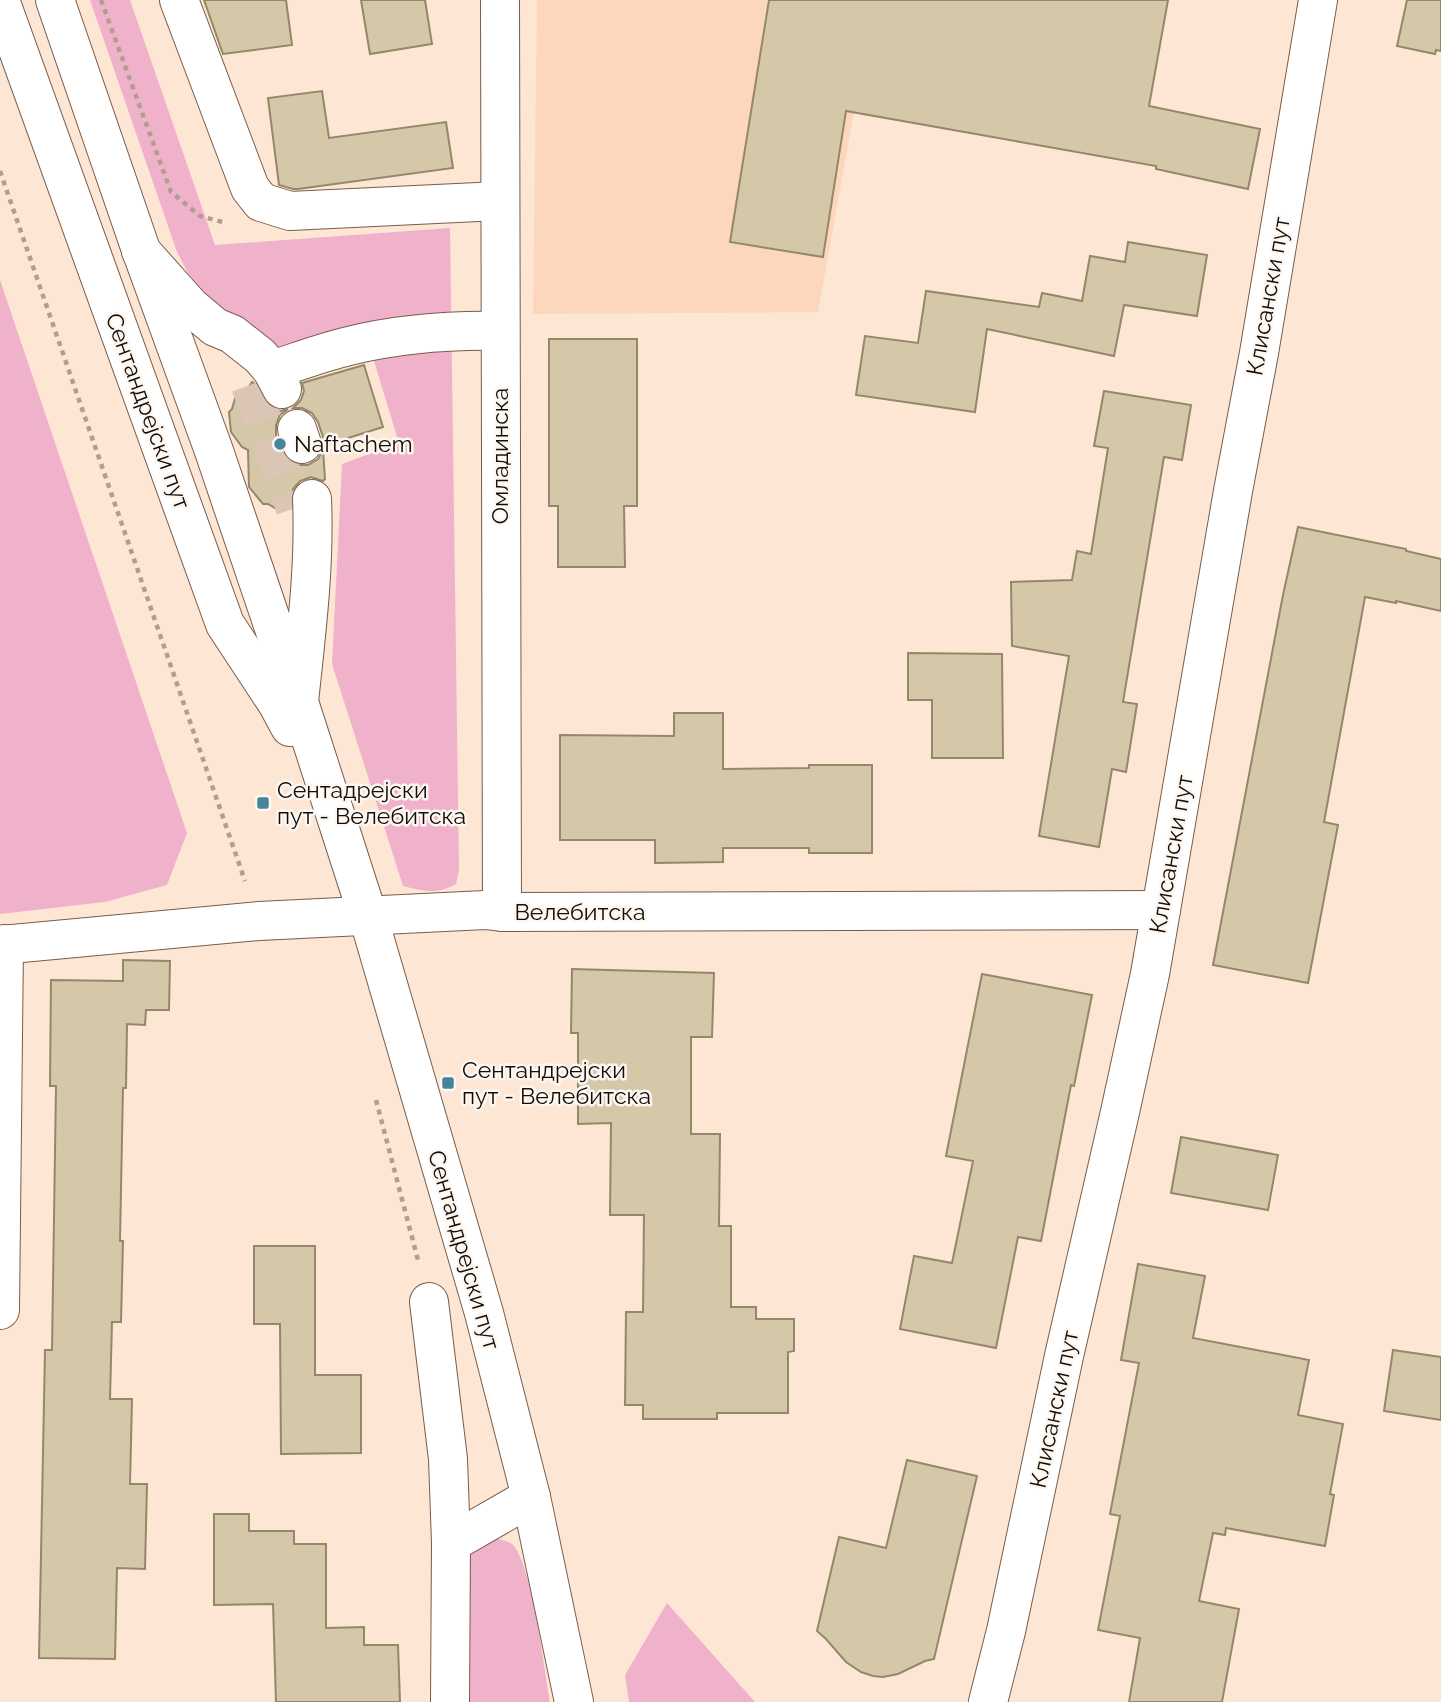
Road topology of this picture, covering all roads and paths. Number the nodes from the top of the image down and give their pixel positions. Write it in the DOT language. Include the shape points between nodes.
graph roads {
  1 [pos="0,0"];
  2 [pos="55,0"];
  3 [pos="102,0"];
  4 [pos="179,0"];
  5 [pos="500,0"];
  6 [pos="1318,0"];
  7 [pos="0,171"];
  8 [pos="499,201"];
  9 [pos="233,225"];
  10 [pos="141,250"];
  11 [pos="500,331"];
  12 [pos="304,504"];
  13 [pos="299,702"];
  14 [pos="332,804"];
  15 [pos="1161,910"];
  16 [pos="502,912"];
  17 [pos="368,916"];
  18 [pos="259,921"];
  19 [pos="2,944"];
  20 [pos="373,1087"];
  21 [pos="429,1302"];
  22 [pos="0,1310"];
  23 [pos="531,1497"];
  24 [pos="451,1543"];
  25 [pos="450,1702"];
  26 [pos="574,1702"];
  27 [pos="988,1702"];
  1 -- 14 [label="street, Сентандрејски пут" via="225,625 277,703"];
  2 -- 10 [label="street, Сентандрејски пут"];
  3 -- 9 [label="path" via="171,192 200,216"];
  4 -- 8 [label="street" via="250,188 261,202 290,211"];
  5 -- 8 [label="street, Омладинска"];
  6 -- 15 [label="street, Клисански пут"];
  7 -- 18 [label="path"];
  8 -- 11 [label="street, Омладинска"];
  10 -- 11 [label="street" via="190,306 260,356 268,382 348,346 403,336"];
  10 -- 13 [label="street, Сентандрејски пут"];
  11 -- 16 [label="street, Омладинска"];
  12 -- 13 [label="street" via="312,554"];
  13 -- 14 [label="street, Сентандрејски пут"];
  14 -- 17 [label="street, Сентандрејски пут"];
  15 -- 16 [label="street, Велебитска"];
  15 -- 27 [label="street, Клисански пут"];
  16 -- 17 [label="street, Велебитска"];
  17 -- 18 [label="street, Велебитска"];
  17 -- 23 [label="street, Сентандрејски пут" via="484,1313"];
  18 -- 19 [label="street, Велебитска"];
  19 -- 22 [label="street"];
  20 -- 21 [label="path"];
  21 -- 24 [label="street" via="448,1459"];
  23 -- 24 [label="street"];
  23 -- 26 [label="street, Сентандрејски пут"];
  24 -- 25 [label="street"];
}
